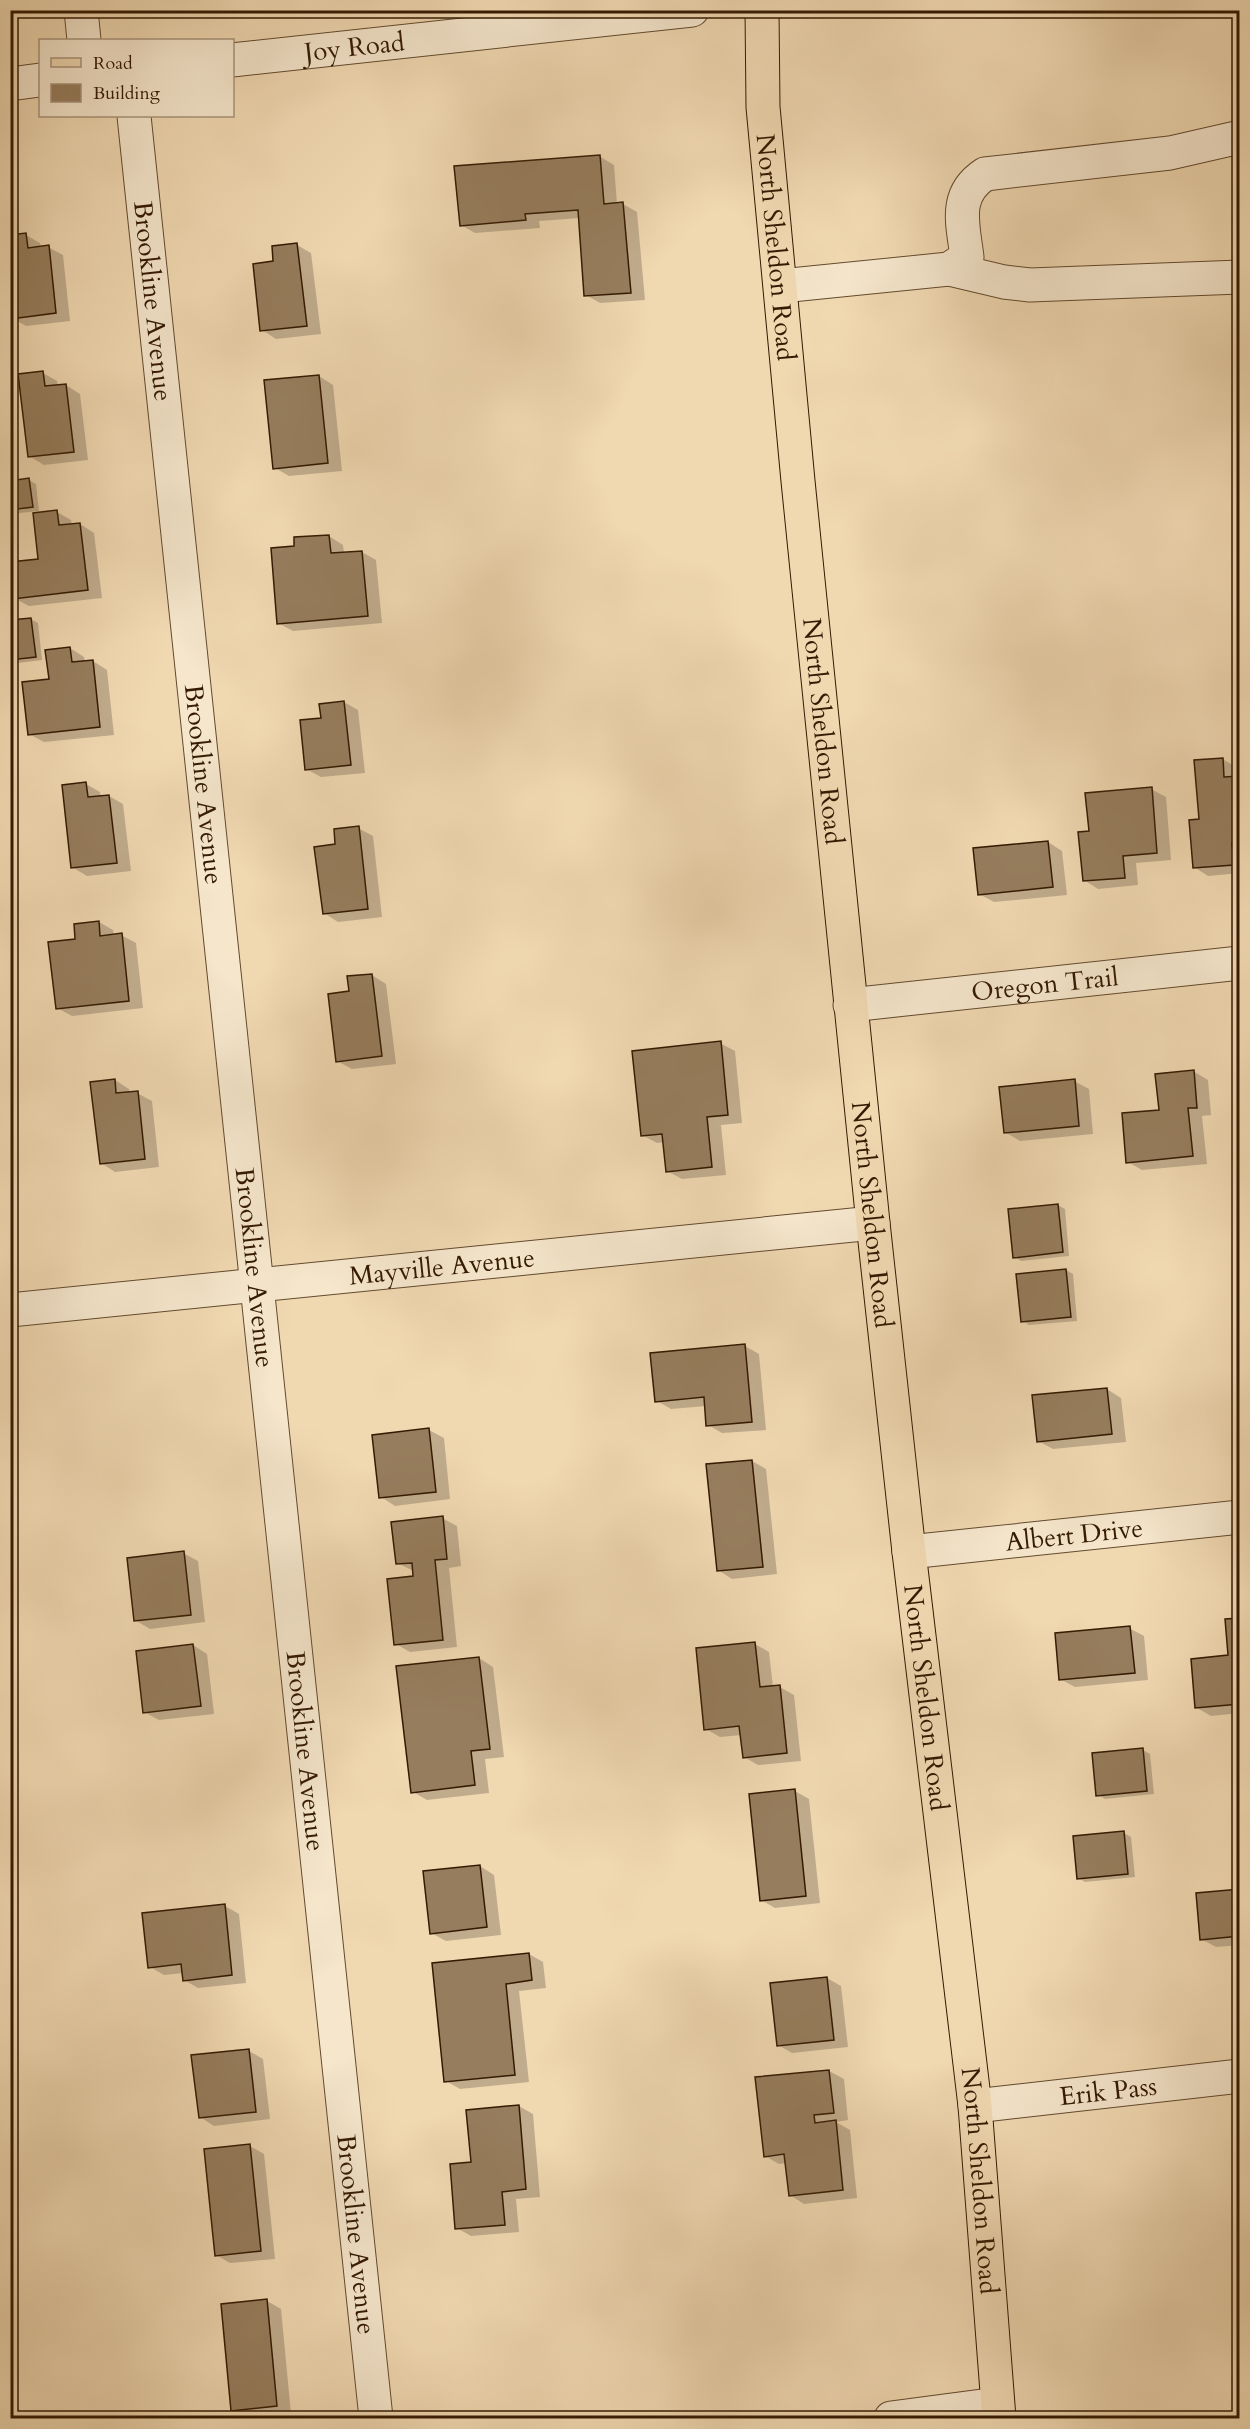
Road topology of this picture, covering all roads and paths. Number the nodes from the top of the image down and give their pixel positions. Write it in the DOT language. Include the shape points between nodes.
graph roads {
  1 [pos="81,10"];
  2 [pos="692,10"];
  3 [pos="762,10"];
  4 [pos="84,39"];
  5 [pos="234,60"];
  6 [pos="39,80"];
  7 [pos="10,84"];
  8 [pos="134,117"];
  9 [pos="1239,136"];
  10 [pos="950,269"];
  11 [pos="1239,277"];
  12 [pos="781,286"];
  13 [pos="1239,963"];
  14 [pos="850,1005"];
  15 [pos="873,1223"];
  16 [pos="257,1287"];
  17 [pos="10,1310"];
  18 [pos="1239,1517"];
  19 [pos="909,1552"];
  20 [pos="1239,2076"];
  21 [pos="975,2106"];
  22 [pos="998,2411"];
  23 [pos="376,2418"];
  24 [pos="891,2418"];
  1 -- 4 [label="street"];
  2 -- 5 [label="street, Joy Road"];
  3 -- 12 [label="main road, North Sheldon Road" via="763,107"];
  6 -- 7 [label="street"];
  8 -- 16 [label="street, Brookline Avenue"];
  9 -- 10 [label="street" via="1170,153 985,174 971,183 962,209 968,257"];
  10 -- 11 [label="street" via="1030,285"];
  10 -- 12 [label="street"];
  12 -- 14 [label="main road, North Sheldon Road"];
  13 -- 14 [label="street, Oregon Trail"];
  14 -- 15 [label="main road, North Sheldon Road"];
  15 -- 16 [label="street, Mayville Avenue"];
  15 -- 19 [label="main road, North Sheldon Road"];
  16 -- 17 [label="street, Mayville Avenue"];
  16 -- 23 [label="street, Brookline Avenue"];
  18 -- 19 [label="street, Albert Drive"];
  19 -- 21 [label="main road, North Sheldon Road"];
  20 -- 21 [label="street, Erik Pass"];
  21 -- 22 [label="main road, North Sheldon Road"];
  22 -- 24 [label="street"];
}
